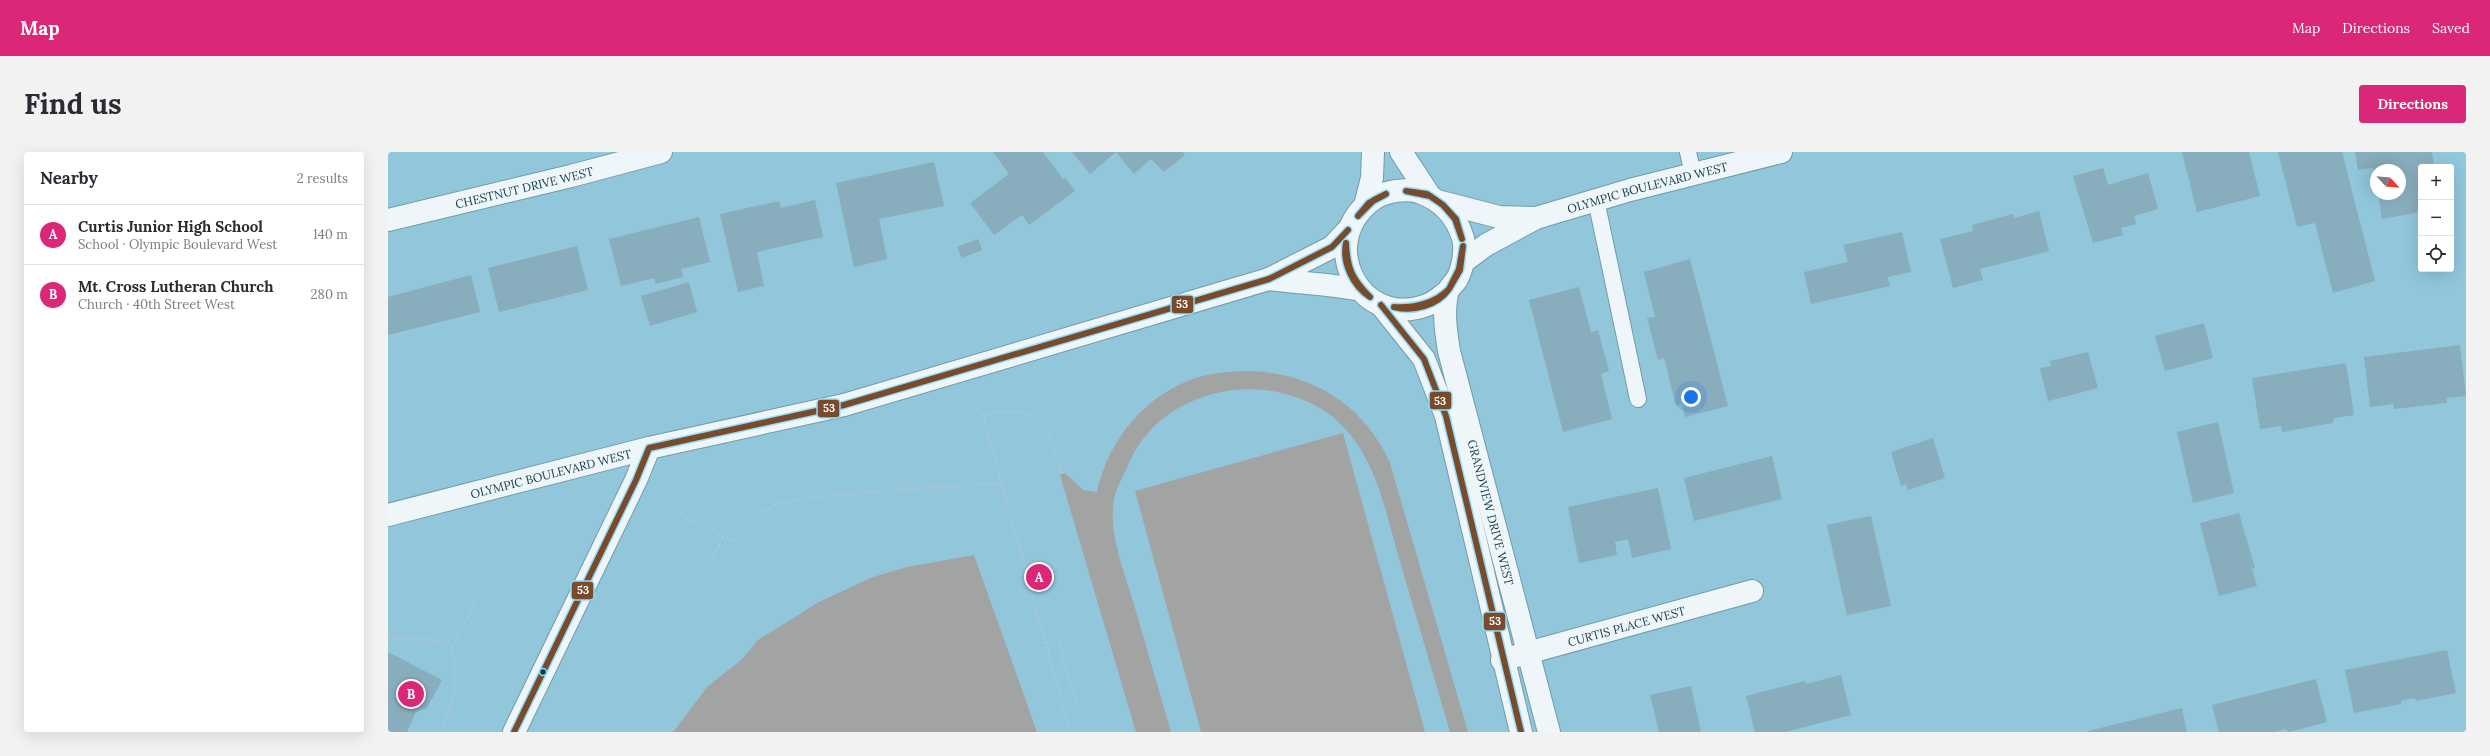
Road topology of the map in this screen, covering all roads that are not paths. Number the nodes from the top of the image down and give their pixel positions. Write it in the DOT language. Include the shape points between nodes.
graph roads {
  1 [pos="661,152"];
  2 [pos="1373,152"];
  3 [pos="1401,152"];
  4 [pos="1688,152"];
  5 [pos="1781,152"];
  6 [pos="1694,174"];
  7 [pos="1436,199"];
  8 [pos="1596,200"];
  9 [pos="1365,206"];
  10 [pos="1536,218"];
  11 [pos="388,220"];
  12 [pos="1348,230"];
  13 [pos="1463,262"];
  14 [pos="1269,279"];
  15 [pos="1361,290"];
  16 [pos="1447,292"];
  17 [pos="1381,305"];
  18 [pos="1638,399"];
  19 [pos="649,448"];
  20 [pos="388,515"];
  21 [pos="1752,591"];
  22 [pos="1529,653"];
  23 [pos="1502,660"];
  24 [pos="514,732"];
  25 [pos="1520,732"];
  26 [pos="1549,732"];
  1 -- 11 [label="street, CHESTNUT DRIVE WEST"];
  2 -- 9 [label="street" via="1372,178"];
  3 -- 7 [label="street"];
  4 -- 6 [label="lane"];
  5 -- 6 [label="street, OLYMPIC BOULEVARD WEST"];
  6 -- 8 [label="street, OLYMPIC BOULEVARD WEST"];
  7 -- 9 [label="street" via="1414,190 1396,191 1379,196"];
  7 -- 10 [label="street, OLYMPIC BOULEVARD WEST" via="1499,217"];
  7 -- 13 [label="street" via="1456,219 1464,240"];
  8 -- 10 [label="street, OLYMPIC BOULEVARD WEST"];
  8 -- 18 [label="lane"];
  9 -- 12 [label="street"];
  10 -- 13 [label="street, OLYMPIC BOULEVARD WEST" via="1486,245"];
  12 -- 14 [label="street, OLYMPIC BOULEVARD WEST" via="1332,247"];
  12 -- 15 [label="street" via="1345,251 1349,272"];
  13 -- 16 [label="street" via="1458,278"];
  14 -- 15 [label="street, OLYMPIC BOULEVARD WEST" via="1325,283"];
  14 -- 19 [label="street, OLYMPIC BOULEVARD WEST" via="844,405"];
  15 -- 17 [label="street"];
  16 -- 17 [label="street" via="1428,305 1405,310"];
  16 -- 22 [label="street, GRANDVIEW DRIVE WEST" via="1444,319 1449,351"];
  17 -- 23 [label="street, GRANDVIEW DRIVE WEST" via="1424,358 1446,416"];
  19 -- 20 [label="street, OLYMPIC BOULEVARD WEST"];
  19 -- 24 [label="street"];
  21 -- 22 [label="street, CURTIS PLACE WEST"];
  22 -- 23 [label="street, CURTIS PLACE WEST"];
  22 -- 26 [label="street, GRANDVIEW DRIVE WEST"];
  23 -- 25 [label="street, GRANDVIEW DRIVE WEST"];
}
